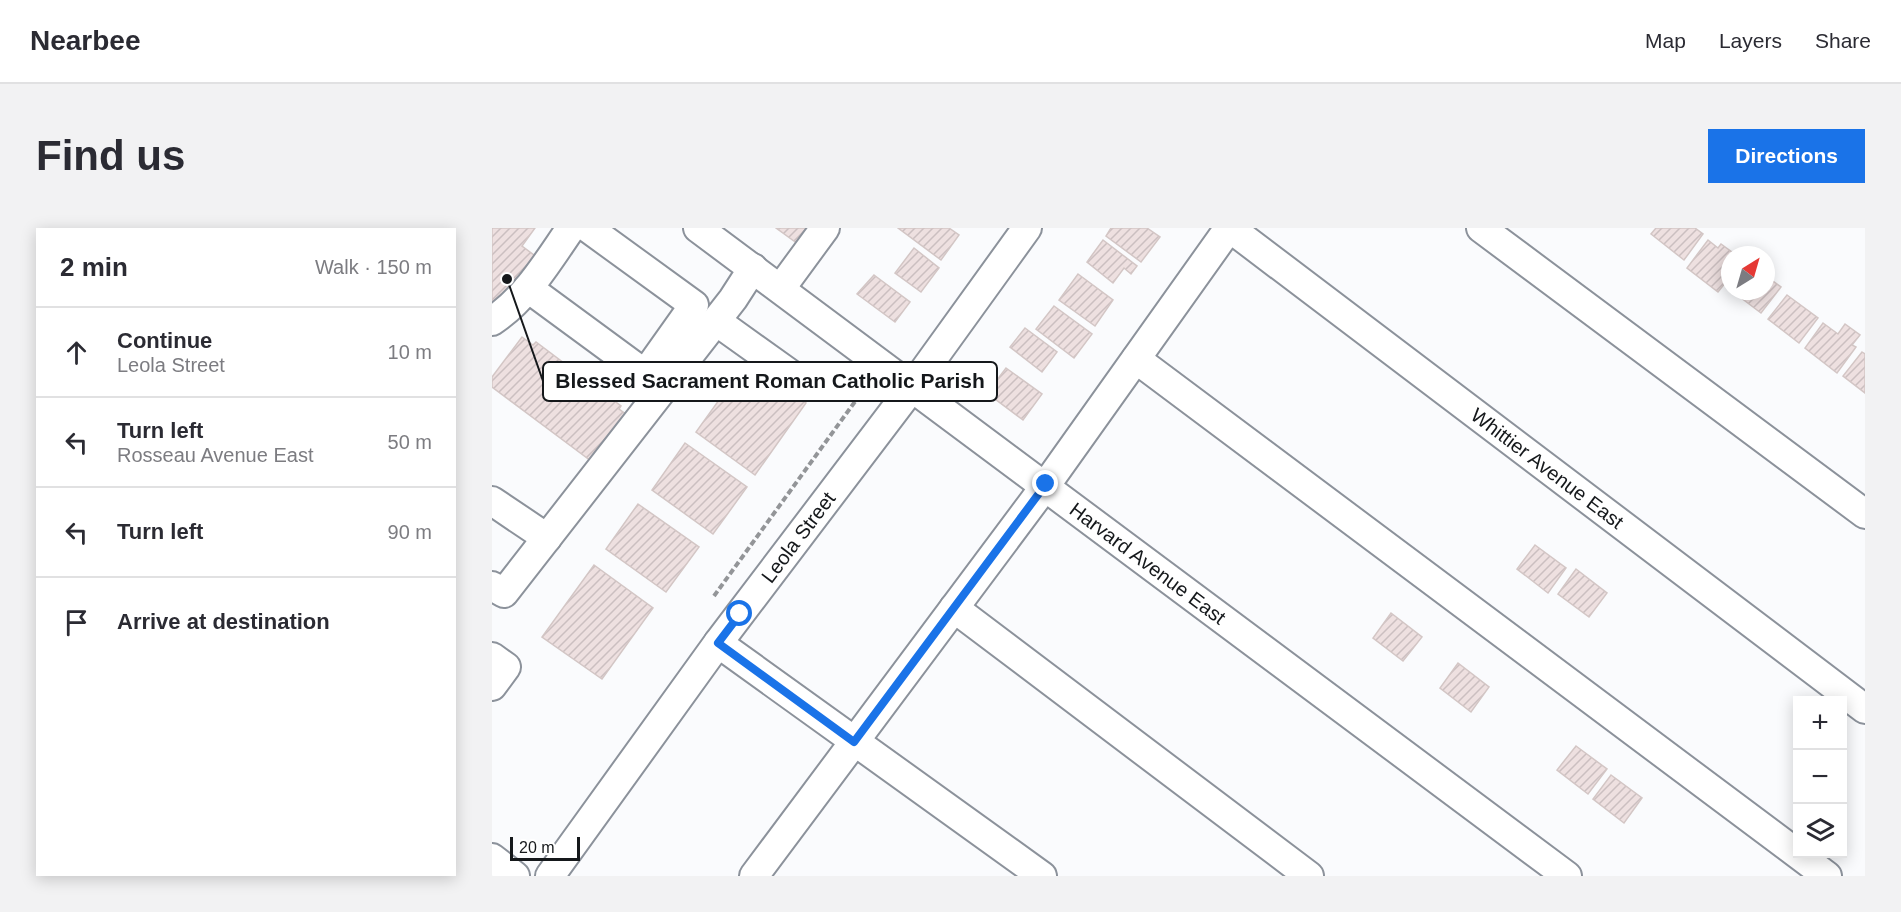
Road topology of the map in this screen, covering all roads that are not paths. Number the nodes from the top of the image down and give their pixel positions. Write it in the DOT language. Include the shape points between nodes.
graph roads {
  1 [pos="571,228"];
  2 [pos="588,228"];
  3 [pos="698,228"];
  4 [pos="825,228"];
  5 [pos="1027,228"];
  6 [pos="1230,228"];
  7 [pos="1481,228"];
  8 [pos="753,268"];
  9 [pos="528,288"];
  10 [pos="782,288"];
  11 [pos="492,321"];
  12 [pos="716,321"];
  13 [pos="1136,359"];
  14 [pos="790,374"];
  15 [pos="913,386"];
  16 [pos="1046,484"];
  17 [pos="492,501"];
  18 [pos="1865,514"];
  19 [pos="547,538"];
  20 [pos="492,586"];
  21 [pos="954,608"];
  22 [pos="718,643"];
  23 [pos="492,657"];
  24 [pos="492,686"];
  25 [pos="1865,709"];
  26 [pos="854,742"];
  27 [pos="492,858"];
  28 [pos="768,871"];
  29 [pos="515,876"];
  30 [pos="550,876"];
  31 [pos="1042,876"];
  32 [pos="1309,876"];
  33 [pos="1568,876"];
  34 [pos="1827,876"];
  1 -- 9 [label="street"];
  2 -- 9 [label="street" via="694,306 645,374"];
  3 -- 8 [label="street, Harvard Avenue East"];
  4 -- 10 [label="street"];
  5 -- 15 [label="street, Leola Street"];
  6 -- 13 [label="street"];
  6 -- 25 [label="street, Whittier Avenue East"];
  7 -- 18 [label="street"];
  8 -- 10 [label="street, Harvard Avenue East"];
  8 -- 12 [label="street"];
  9 -- 11 [label="street"];
  10 -- 15 [label="street, Harvard Avenue East"];
  12 -- 14 [label="street"];
  12 -- 19 [label="street"];
  13 -- 16 [label="street"];
  13 -- 34 [label="street"];
  15 -- 16 [label="street, Harvard Avenue East"];
  15 -- 22 [label="street, Leola Street"];
  16 -- 21 [label="street"];
  16 -- 33 [label="street, Harvard Avenue East"];
  17 -- 19 [label="street"];
  19 -- 20 [label="street" via="504,593"];
  21 -- 26 [label="street"];
  21 -- 32 [label="street"];
  22 -- 26 [label="street"];
  22 -- 30 [label="street, Leola Street"];
  23 -- 24 [label="street" via="506,667"];
  26 -- 28 [label="street"];
  26 -- 31 [label="street"];
  27 -- 29 [label="street"];
}
